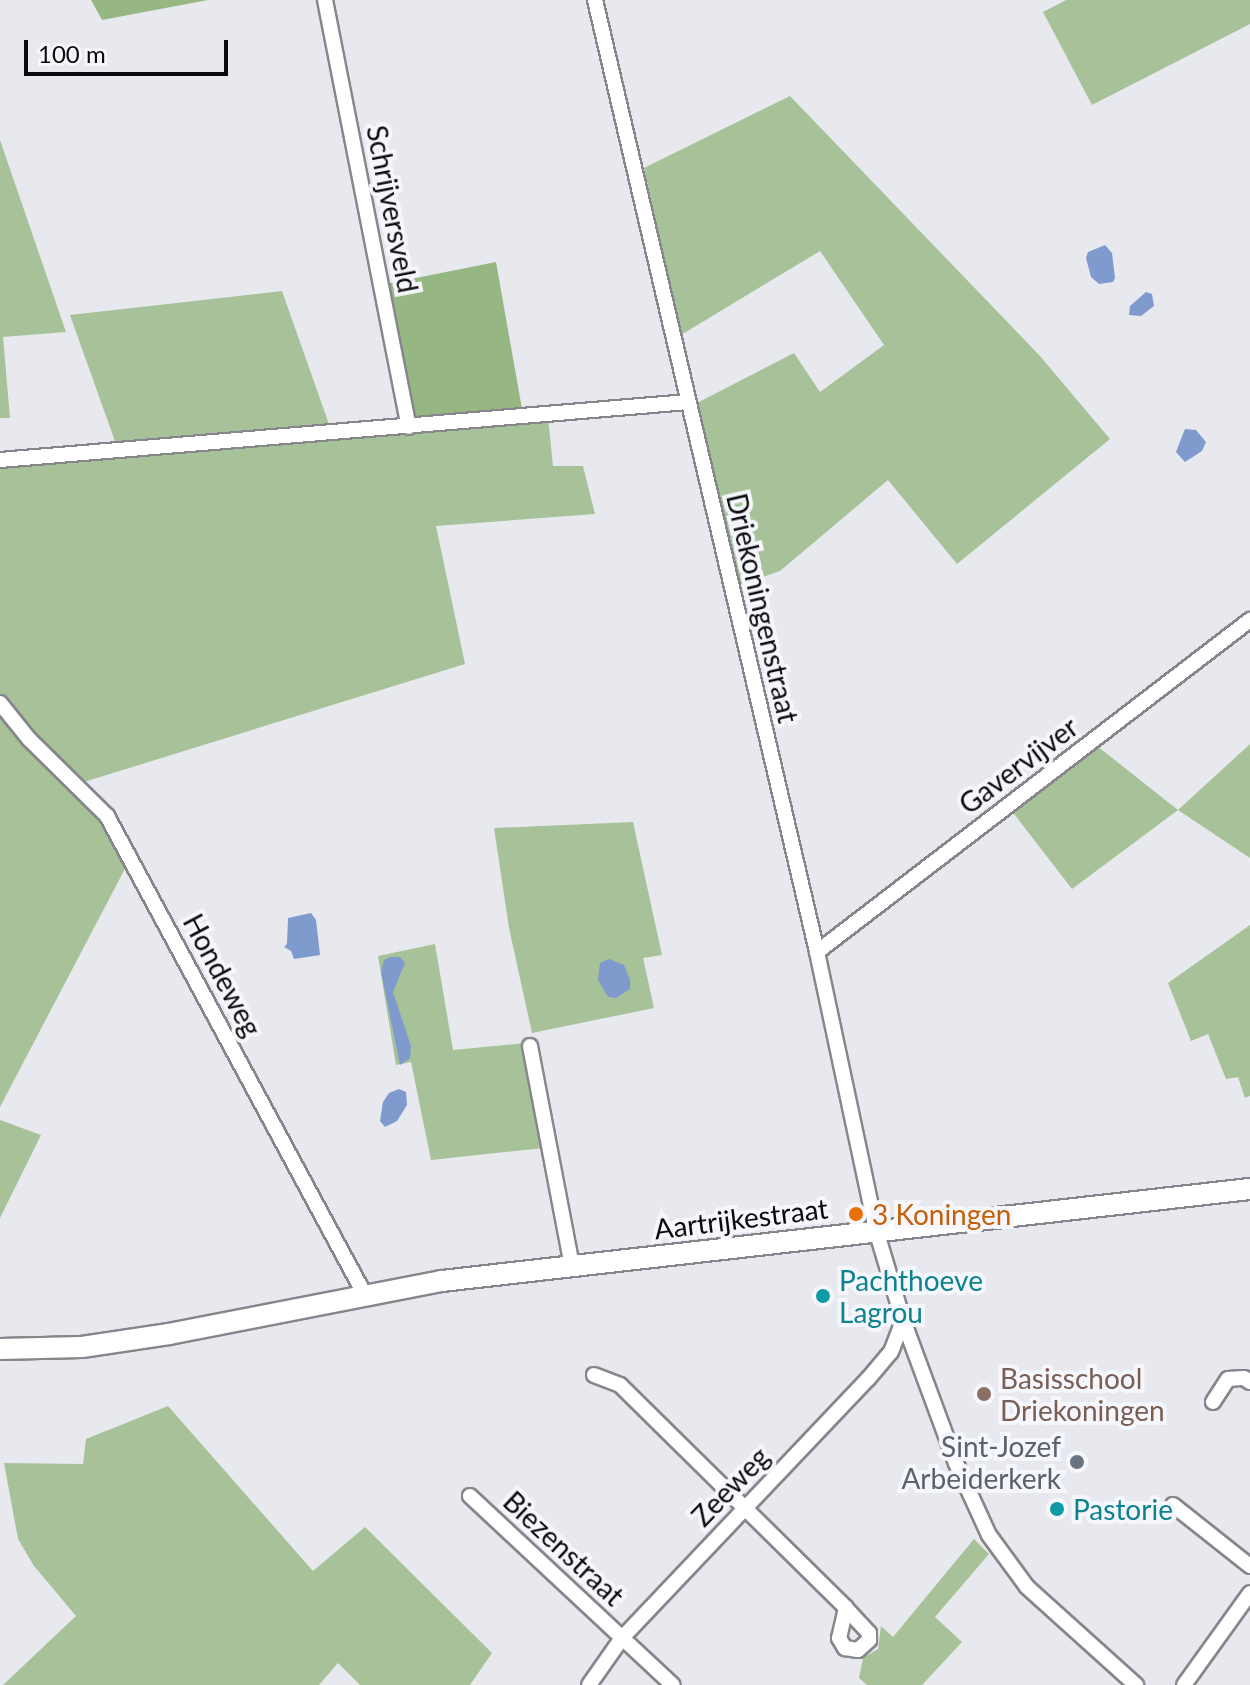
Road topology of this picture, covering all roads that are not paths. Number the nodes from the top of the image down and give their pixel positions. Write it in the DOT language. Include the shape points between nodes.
graph roads {
  1 [pos="325,0"];
  2 [pos="595,0"];
  3 [pos="688,402"];
  4 [pos="409,427"];
  5 [pos="0,460"];
  6 [pos="1250,620"];
  7 [pos="0,703"];
  8 [pos="817,952"];
  9 [pos="530,1046"];
  10 [pos="1250,1189"];
  11 [pos="876,1230"];
  12 [pos="572,1266"];
  13 [pos="366,1297"];
  14 [pos="903,1320"];
  15 [pos="0,1349"];
  16 [pos="594,1375"];
  17 [pos="1250,1382"];
  18 [pos="1213,1402"];
  19 [pos="470,1496"];
  20 [pos="1173,1505"];
  21 [pos="744,1508"];
  22 [pos="1250,1566"];
  23 [pos="1250,1593"];
  24 [pos="846,1608"];
  25 [pos="622,1638"];
  26 [pos="589,1685"];
  27 [pos="673,1685"];
  28 [pos="1136,1685"];
  29 [pos="1184,1685"];
  1 -- 4 [label="street, Schrijversveld"];
  2 -- 3 [label="street, Driekoningenstraat"];
  3 -- 4 [label="street"];
  3 -- 8 [label="street, Driekoningenstraat"];
  4 -- 5 [label="street"];
  6 -- 8 [label="street, Gavervijver"];
  7 -- 13 [label="street, Hondeweg" via="107,816"];
  8 -- 11 [label="street, Driekoningenstraat"];
  9 -- 12 [label="street"];
  10 -- 11 [label="street, Aartrijkestraat"];
  11 -- 12 [label="street, Aartrijkestraat"];
  11 -- 14 [label="street, Driekoningenstraat"];
  12 -- 13 [label="street, Aartrijkestraat" via="442,1281"];
  13 -- 15 [label="street, Aartrijkestraat" via="96,1345"];
  14 -- 21 [label="street, Zeeweg" via="891,1352"];
  14 -- 28 [label="street, Driekoningenstraat" via="989,1535 1027,1587"];
  16 -- 21 [label="street" via="620,1385"];
  17 -- 18 [label="street" via="1228,1379"];
  19 -- 25 [label="street, Biezenstraat"];
  20 -- 22 [label="street"];
  21 -- 24 [label="street"];
  21 -- 25 [label="street, Zeeweg"];
  23 -- 29 [label="street"];
  25 -- 26 [label="street, Zeeweg"];
  25 -- 27 [label="street, Biezenstraat"];
}
